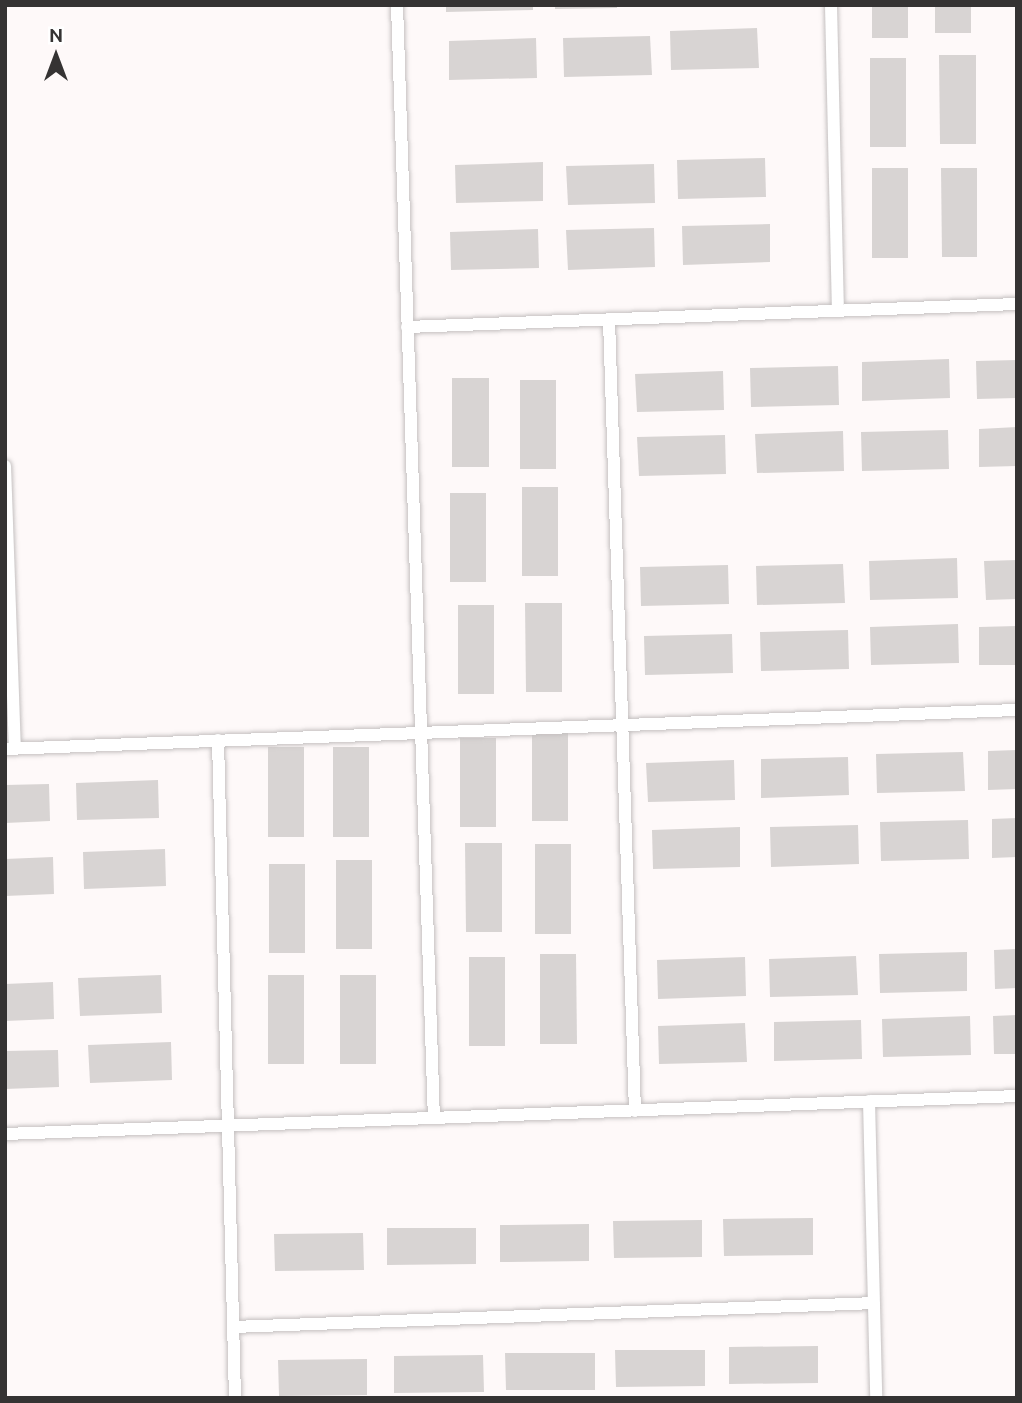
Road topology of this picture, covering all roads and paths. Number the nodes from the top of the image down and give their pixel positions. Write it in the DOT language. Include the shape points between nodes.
graph roads {
  1 [pos="397,5"];
  2 [pos="831,5"];
  3 [pos="1017,304"];
  4 [pos="838,311"];
  5 [pos="609,320"];
  6 [pos="407,327"];
  7 [pos="5,466"];
  8 [pos="1017,710"];
  9 [pos="622,725"];
  10 [pos="421,733"];
  11 [pos="218,740"];
  12 [pos="10,748"];
  13 [pos="1017,1096"];
  14 [pos="869,1101"];
  15 [pos="635,1111"];
  16 [pos="434,1118"];
  17 [pos="228,1126"];
  18 [pos="5,1134"];
  19 [pos="874,1303"];
  20 [pos="233,1328"];
  21 [pos="235,1398"];
  22 [pos="876,1398"];
  1 -- 6 [label="lane"];
  2 -- 4 [label="lane"];
  3 -- 4 [label="lane"];
  4 -- 5 [label="lane"];
  5 -- 6 [label="lane"];
  5 -- 9 [label="lane"];
  6 -- 10 [label="lane"];
  7 -- 12 [label="lane"];
  8 -- 9 [label="lane"];
  9 -- 10 [label="lane"];
  9 -- 15 [label="lane"];
  10 -- 11 [label="lane"];
  10 -- 16 [label="lane"];
  11 -- 12 [label="lane"];
  11 -- 17 [label="lane"];
  13 -- 14 [label="lane"];
  14 -- 15 [label="lane"];
  14 -- 19 [label="lane"];
  15 -- 16 [label="lane"];
  16 -- 17 [label="lane"];
  17 -- 18 [label="lane"];
  17 -- 20 [label="lane"];
  19 -- 20 [label="lane"];
  19 -- 22 [label="lane"];
  20 -- 21 [label="lane"];
}
